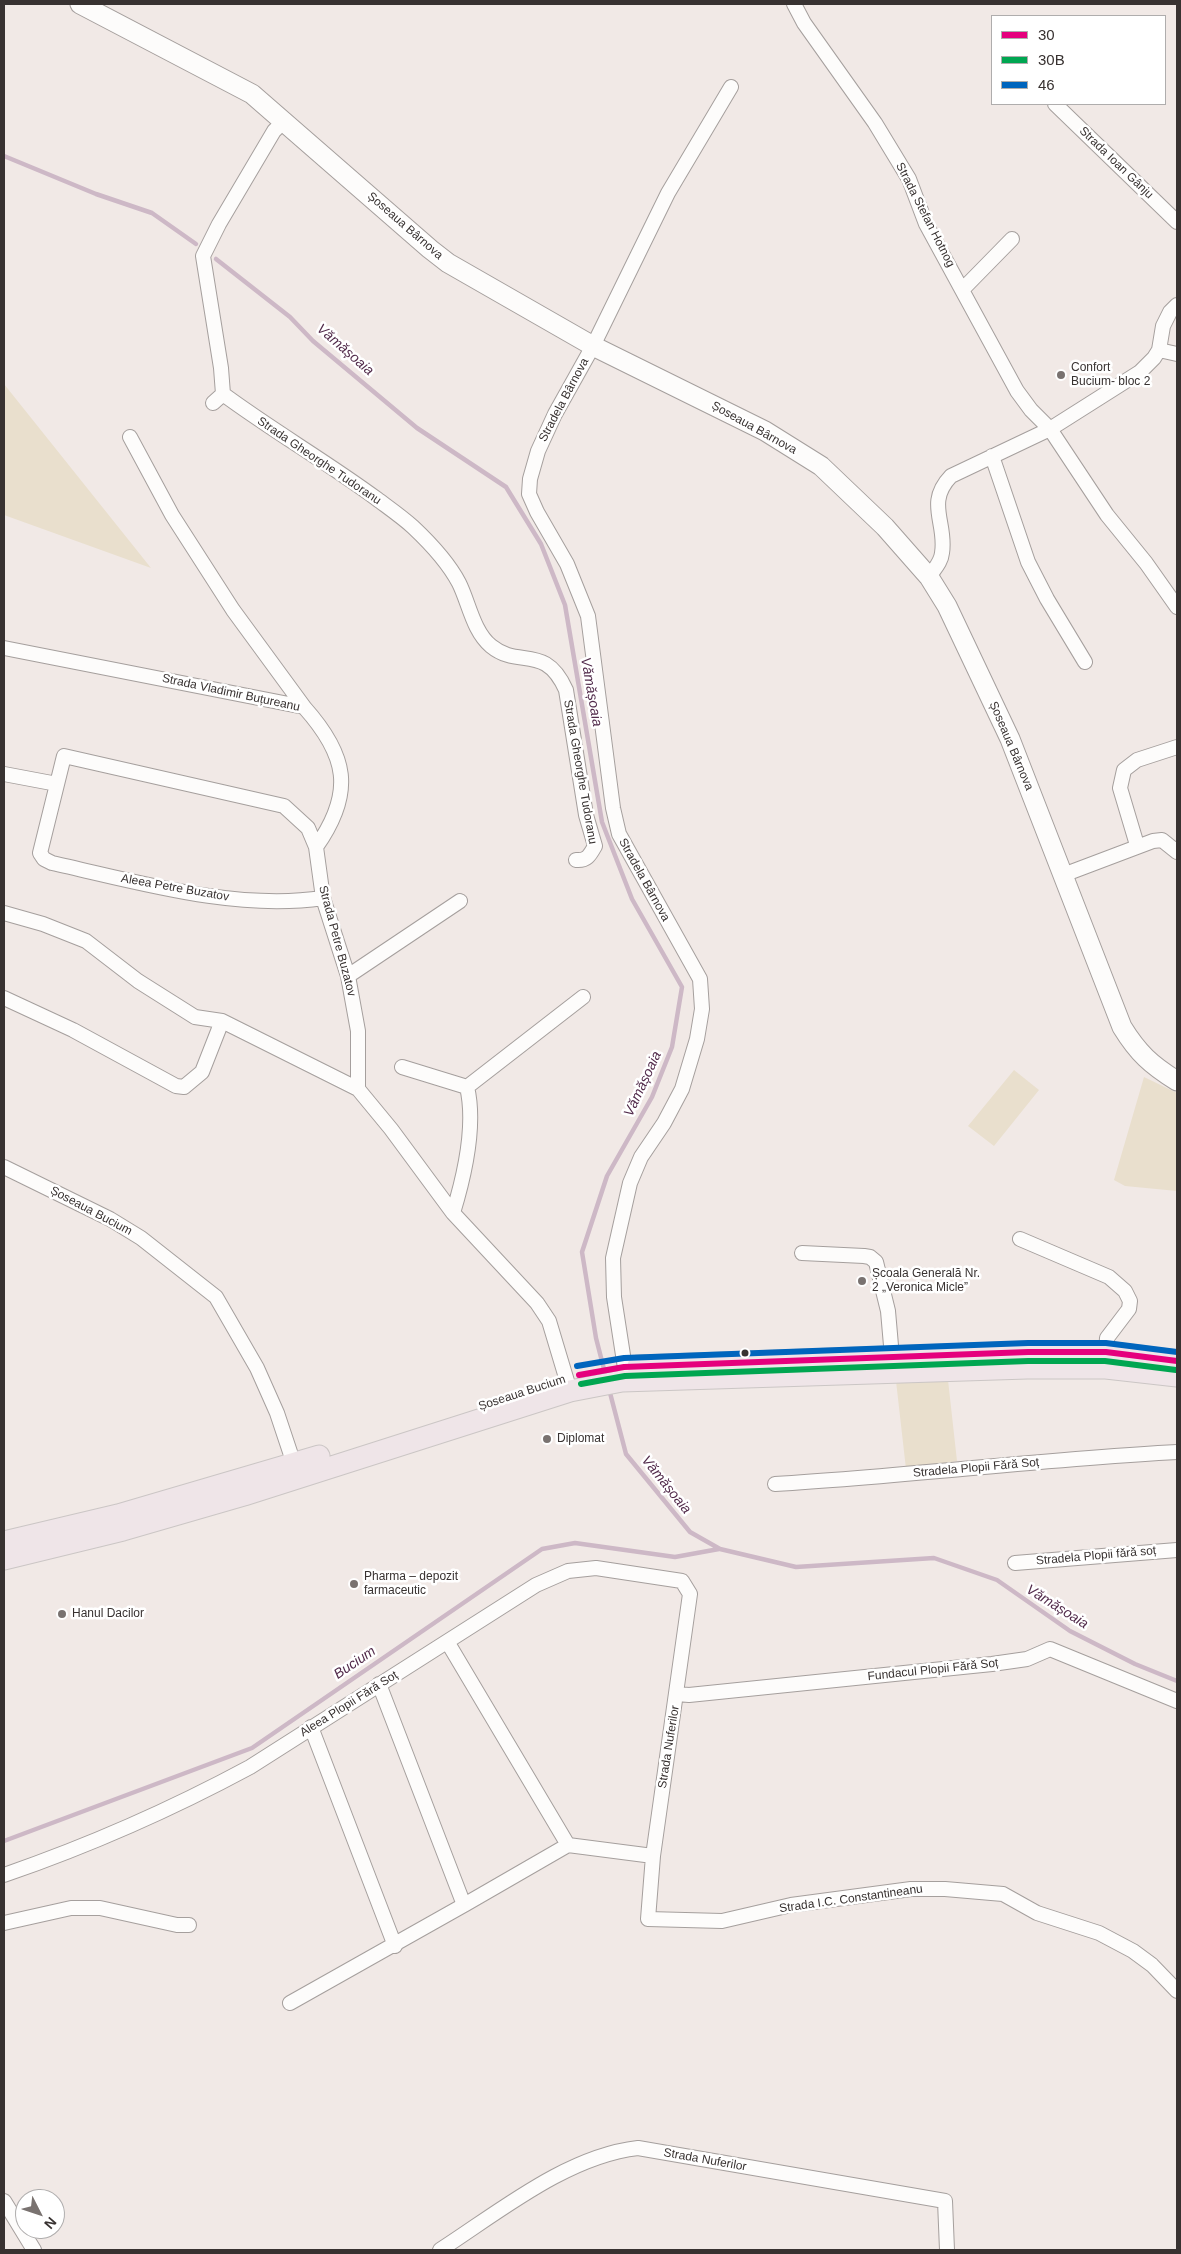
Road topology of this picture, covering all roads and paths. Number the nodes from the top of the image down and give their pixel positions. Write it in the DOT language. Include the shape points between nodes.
graph roads {
  1 [pos="80,4"];
  2 [pos="794,4"];
  3 [pos="731,87"];
  4 [pos="1056,105"];
  5 [pos="285,120"];
  6 [pos="1177,222"];
  7 [pos="1012,239"];
  8 [pos="963,289"];
  9 [pos="1177,305"];
  10 [pos="593,346"];
  11 [pos="1159,350"];
  12 [pos="1177,354"];
  13 [pos="1050,429"];
  14 [pos="130,437"];
  15 [pos="992,456"];
  16 [pos="929,576"];
  17 [pos="1177,608"];
  18 [pos="4,648"];
  19 [pos="1084,662"];
  20 [pos="304,707"];
  21 [pos="1177,747"];
  22 [pos="4,774"];
  23 [pos="57,784"];
  24 [pos="1137,846"];
  25 [pos="316,847"];
  26 [pos="1177,852"];
  27 [pos="576,860"];
  28 [pos="1063,875"];
  29 [pos="324,898"];
  30 [pos="460,901"];
  31 [pos="4,913"];
  32 [pos="348,976"];
  33 [pos="583,997"];
  34 [pos="4,998"];
  35 [pos="222,1022"];
  36 [pos="402,1067"];
  37 [pos="1177,1081"];
  38 [pos="467,1087"];
  39 [pos="358,1089"];
  40 [pos="4,1167"];
  41 [pos="453,1214"];
  42 [pos="1020,1239"];
  43 [pos="802,1253"];
  44 [pos="1106,1352"];
  45 [pos="892,1357"];
  46 [pos="1177,1361"];
  47 [pos="623,1374"];
  48 [pos="1177,1376"];
  49 [pos="574,1383"];
  50 [pos="1177,1452"];
  51 [pos="296,1471"];
  52 [pos="775,1484"];
  53 [pos="4,1542"];
  54 [pos="1177,1550"];
  55 [pos="4,1559"];
  56 [pos="1015,1563"];
  57 [pos="690,1594"];
  58 [pos="448,1643"];
  59 [pos="379,1684"];
  60 [pos="677,1694"];
  61 [pos="1177,1701"];
  62 [pos="311,1728"];
  63 [pos="568,1846"];
  64 [pos="653,1856"];
  65 [pos="4,1875"];
  66 [pos="464,1905"];
  67 [pos="648,1919"];
  68 [pos="4,1923"];
  69 [pos="189,1925"];
  70 [pos="395,1946"];
  71 [pos="1177,1991"];
  72 [pos="290,2003"];
  73 [pos="4,2201"];
  74 [pos="34,2250"];
  75 [pos="440,2250"];
  76 [pos="947,2250"];
  1 -- 5 [label="main road, Șoseaua Bârnova" via="252,94"];
  2 -- 8 [label="street, Strada Stefan Hotnog" via="909,179 926,224"];
  3 -- 10 [label="street, Stradela Bârnova" via="668,193"];
  4 -- 6 [label="street, Strada Ioan Gânju"];
  5 -- 10 [label="main road, Șoseaua Bârnova" via="430,250"];
  5 -- 27 [label="street, Strada Gheorghe Tudoranu" via="269,140 203,256 221,368 218,399 252,416 340,472 412,526 446,562 459,583 478,629 491,646 546,663 560,677 566,690 586,815 595,846 590,855"];
  7 -- 8 [label="street"];
  8 -- 13 [label="street, Strada Stefan Hotnog" via="1017,391"];
  9 -- 11 [label="street" via="1162,326"];
  10 -- 16 [label="main road, Șoseaua Bârnova" via="765,431 821,466 885,527"];
  10 -- 47 [label="street, Stradela Bârnova" via="538,451 530,479 530,494 568,564 588,616 619,834 700,979 702,1009 682,1089 641,1157 630,1183 620,1224 613,1258"];
  11 -- 12 [label="street"];
  11 -- 13 [label="street" via="1140,372"];
  13 -- 15 [label="street"];
  13 -- 17 [label="street, Strada Stefan Hotnog" via="1112,522"];
  14 -- 20 [label="street" via="172,515 223,594"];
  15 -- 16 [label="street" via="951,476 942,485 937,497 943,552 940,563"];
  15 -- 19 [label="street" via="1028,562"];
  16 -- 28 [label="main road, Șoseaua Bârnova" via="947,606 1010,739"];
  18 -- 20 [label="street, Strada Vladimir Buțureanu"];
  20 -- 25 [label="street, Strada Vladimir Buțureanu" via="321,726 341,766 338,806 330,828"];
  21 -- 24 [label="street" via="1137,760 1124,770 1120,788"];
  22 -- 23 [label="street"];
  23 -- 25 [label="street, Strada Petre Buzatov" via="64,756 284,806 308,828"];
  23 -- 29 [label="street, Aleea Petre Buzatov" via="40,853 52,863 170,889 258,902"];
  24 -- 26 [label="street" via="1162,840"];
  24 -- 28 [label="street"];
  25 -- 29 [label="street, Strada Petre Buzatov"];
  28 -- 37 [label="main road, Șoseaua Bârnova" via="1122,1027 1147,1061"];
  29 -- 32 [label="street, Strada Petre Buzatov"];
  30 -- 32 [label="street"];
  31 -- 35 [label="street" via="86,941 167,1001 196,1017"];
  32 -- 39 [label="street, Strada Petre Buzatov" via="358,1031"];
  33 -- 38 [label="street"];
  34 -- 35 [label="street" via="73,1030 176,1086 184,1087 202,1072"];
  35 -- 39 [label="street"];
  36 -- 38 [label="street"];
  38 -- 41 [label="street" via="471,1118"];
  39 -- 41 [label="street" via="391,1128"];
  40 -- 51 [label="street, Șoseaua Bucium" via="110,1219 141,1238 216,1297 257,1368 277,1413"];
  41 -- 49 [label="street" via="549,1321"];
  42 -- 44 [label="street" via="1109,1277 1126,1291 1129,1309 1108,1338"];
  43 -- 45 [label="street" via="864,1256 876,1262 888,1311"];
  44 -- 45 [label="main road, Șoseaua Bucium"];
  44 -- 46 [label="main road, Șoseaua Bucium"];
  45 -- 47 [label="main road, Șoseaua Bucium"];
  47 -- 48 [label="main road, Șoseaua Bucium" via="1106,1368"];
  47 -- 49 [label="main road, Șoseaua Bucium"];
  49 -- 51 [label="main road, Șoseaua Bucium"];
  50 -- 52 [label="street, Stradela Plopii Fără Soț"];
  51 -- 53 [label="main road, Șoseaua Bucium"];
  51 -- 55 [label="main road, Șoseaua Bucium" via="123,1530"];
  54 -- 56 [label="street, Stradela Plopii fără soț"];
  57 -- 58 [label="street, Aleea Plopii Fără Soț" via="682,1581 651,1575 596,1568 568,1571 536,1585"];
  57 -- 60 [label="street, Strada Nuferilor"];
  58 -- 59 [label="street, Aleea Plopii Fără Soț"];
  58 -- 63 [label="street"];
  59 -- 62 [label="street, Aleea Plopii Fără Soț"];
  59 -- 66 [label="street"];
  60 -- 61 [label="street, Fundacul Plopii Fără Soț" via="1028,1660 1050,1649"];
  60 -- 64 [label="street, Strada Nuferilor"];
  62 -- 65 [label="street, Aleea Plopii Fără Soț" via="210,1788 46,1861"];
  62 -- 70 [label="street"];
  63 -- 64 [label="street"];
  63 -- 66 [label="street"];
  64 -- 67 [label="street, Strada Nuferilor"];
  66 -- 70 [label="street"];
  67 -- 71 [label="street, Strada I.C. Constantineanu" via="722,1922 791,1906 911,1889 1002,1894 1037,1913 1098,1933 1133,1951"];
  68 -- 69 [label="street" via="71,1908 100,1908"];
  70 -- 72 [label="street"];
  73 -- 74 [label="street"];
  75 -- 76 [label="street, Strada Nuferilor" via="561,2173 602,2156 638,2148 944,2201"];
}
